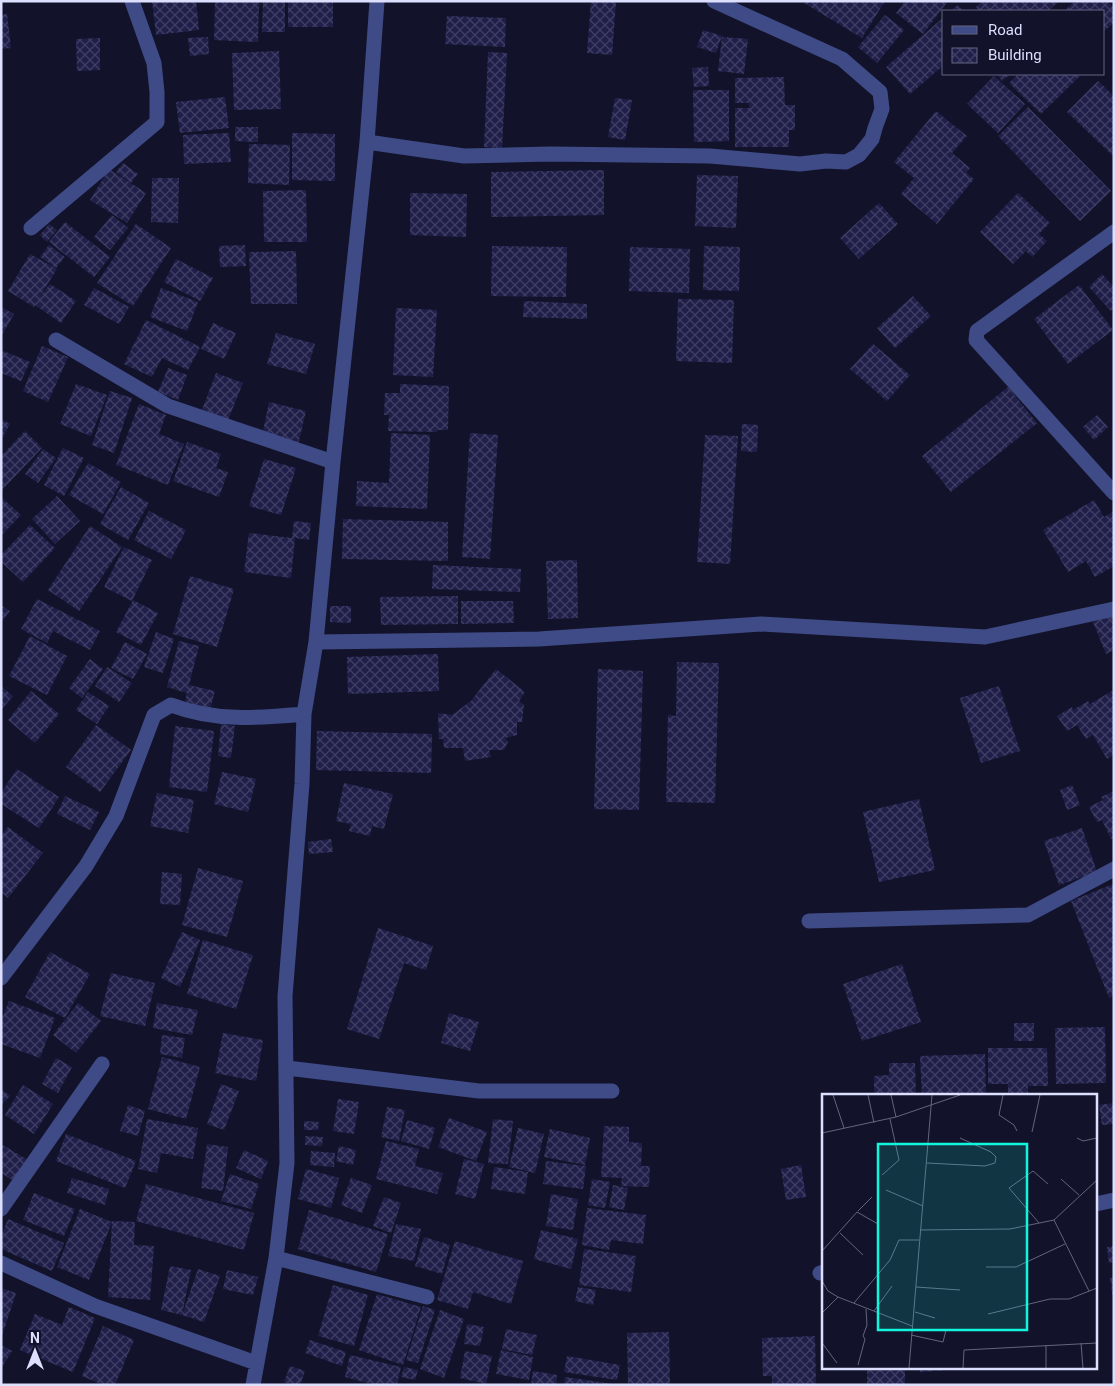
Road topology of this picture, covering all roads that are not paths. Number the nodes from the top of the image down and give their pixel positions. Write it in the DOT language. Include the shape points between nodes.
graph roads {
  1 [pos="132,1"];
  2 [pos="377,1"];
  3 [pos="714,1"];
  4 [pos="367,142"];
  5 [pos="31,228"];
  6 [pos="1114,232"];
  7 [pos="56,340"];
  8 [pos="333,462"];
  9 [pos="1114,493"];
  10 [pos="1114,609"];
  11 [pos="316,642"];
  12 [pos="304,714"];
  13 [pos="1114,869"];
  14 [pos="809,921"];
  15 [pos="1,978"];
  16 [pos="102,1064"];
  17 [pos="287,1068"];
  18 [pos="612,1091"];
  19 [pos="1114,1200"];
  20 [pos="1098,1204"];
  21 [pos="1,1209"];
  22 [pos="276,1258"];
  23 [pos="1,1263"];
  24 [pos="427,1297"];
  25 [pos="256,1363"];
  26 [pos="253,1385"];
  1 -- 5 [label="street" via="154,63 157,122"];
  2 -- 4 [label="street"];
  3 -- 4 [label="street" via="842,59 880,92 882,109 872,139 859,155 846,162 800,164 710,156 464,156"];
  4 -- 8 [label="street"];
  6 -- 9 [label="street" via="977,331 976,340"];
  7 -- 8 [label="street" via="168,406"];
  8 -- 11 [label="street"];
  10 -- 11 [label="street" via="985,637 761,624 539,639"];
  11 -- 12 [label="street"];
  12 -- 15 [label="street" via="244,719 191,713 171,705 154,715 116,816 86,866"];
  12 -- 17 [label="street" via="302,784 285,996"];
  13 -- 14 [label="street" via="1028,915"];
  16 -- 21 [label="street"];
  17 -- 18 [label="street" via="479,1091"];
  17 -- 22 [label="street" via="287,1163"];
  19 -- 20 [label="street"];
  22 -- 24 [label="street"];
  22 -- 25 [label="street"];
  23 -- 25 [label="street" via="94,1306"];
  25 -- 26 [label="street"];
}
